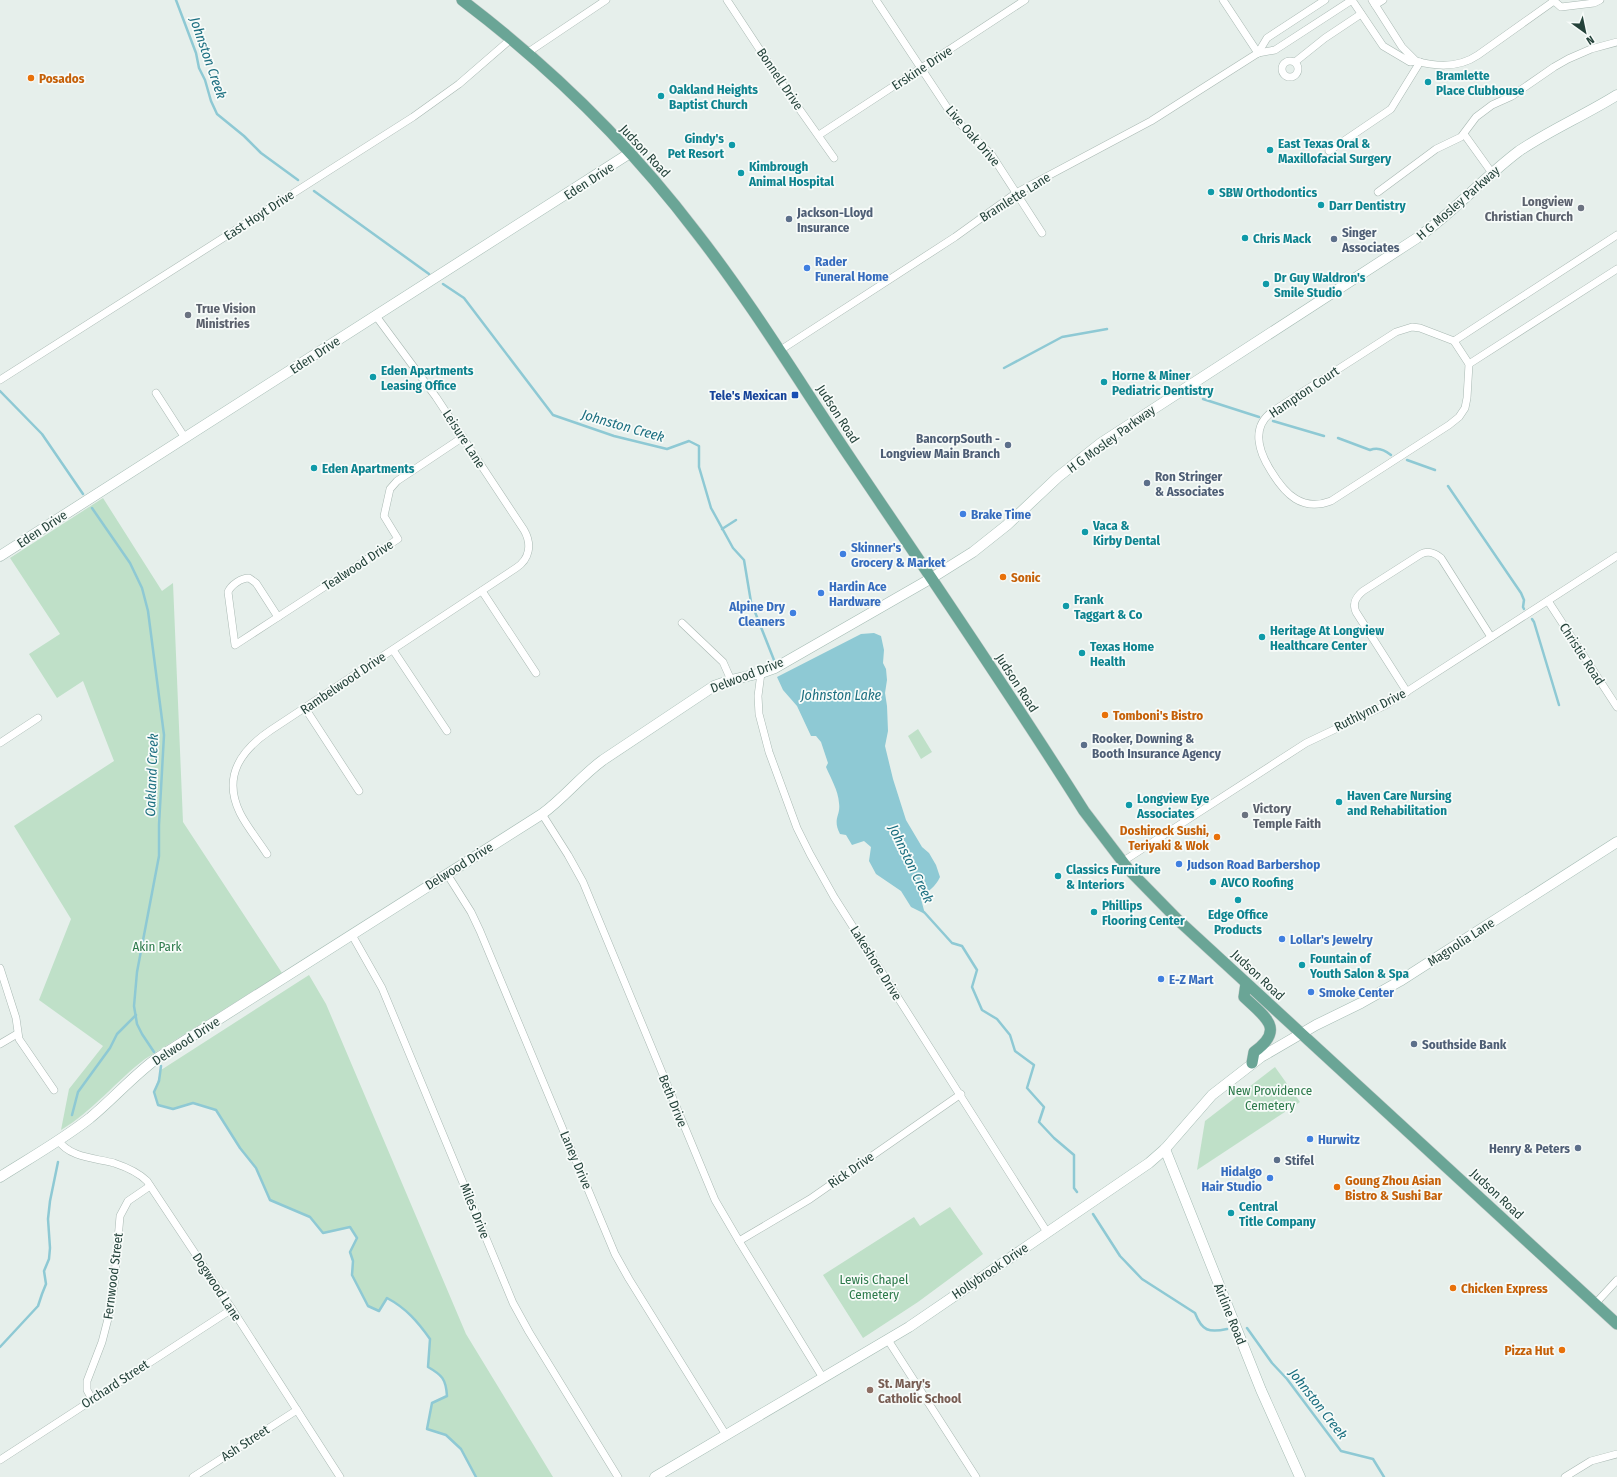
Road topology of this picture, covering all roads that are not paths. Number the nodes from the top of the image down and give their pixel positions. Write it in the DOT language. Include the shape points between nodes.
graph roads {
  1 [pos="462,0"];
  2 [pos="606,0"];
  3 [pos="727,0"];
  4 [pos="876,0"];
  5 [pos="1025,0"];
  6 [pos="1223,0"];
  7 [pos="1325,0"];
  8 [pos="1352,0"];
  9 [pos="1383,0"];
  10 [pos="1553,0"];
  11 [pos="1600,0"];
  12 [pos="1374,2"];
  13 [pos="1361,14"];
  14 [pos="511,39"];
  15 [pos="1617,42"];
  16 [pos="527,53"];
  17 [pos="1258,53"];
  18 [pos="1418,61"];
  19 [pos="1296,62"];
  20 [pos="922,68"];
  21 [pos="1617,95"];
  22 [pos="1464,134"];
  23 [pos="819,135"];
  24 [pos="1329,151"];
  25 [pos="630,153"];
  26 [pos="834,158"];
  27 [pos="1492,173"];
  28 [pos="1378,192"];
  29 [pos="1016,193"];
  30 [pos="1042,233"];
  31 [pos="1617,235"];
  32 [pos="1617,269"];
  33 [pos="376,316"];
  34 [pos="1454,341"];
  35 [pos="779,351"];
  36 [pos="1469,364"];
  37 [pos="0,380"];
  38 [pos="156,393"];
  39 [pos="185,438"];
  40 [pos="463,438"];
  41 [pos="528,547"];
  42 [pos="0,556"];
  43 [pos="1617,556"];
  44 [pos="930,579"];
  45 [pos="482,591"];
  46 [pos="1548,600"];
  47 [pos="278,617"];
  48 [pos="682,623"];
  49 [pos="1492,637"];
  50 [pos="393,650"];
  51 [pos="536,673"];
  52 [pos="761,673"];
  53 [pos="731,680"];
  54 [pos="1407,692"];
  55 [pos="1617,707"];
  56 [pos="305,708"];
  57 [pos="38,718"];
  58 [pos="447,731"];
  59 [pos="0,743"];
  60 [pos="359,791"];
  61 [pos="542,814"];
  62 [pos="1617,842"];
  63 [pos="267,854"];
  64 [pos="1122,862"];
  65 [pos="447,874"];
  66 [pos="352,934"];
  67 [pos="0,968"];
  68 [pos="1246,983"];
  69 [pos="1301,1033"];
  70 [pos="17,1034"];
  71 [pos="0,1044"];
  72 [pos="1252,1063"];
  73 [pos="54,1090"];
  74 [pos="961,1094"];
  75 [pos="58,1140"];
  76 [pos="1165,1149"];
  77 [pos="0,1177"];
  78 [pos="150,1186"];
  79 [pos="1047,1232"];
  80 [pos="739,1241"];
  81 [pos="1617,1280"];
  82 [pos="1595,1304"];
  83 [pos="232,1309"];
  84 [pos="1617,1324"];
  85 [pos="888,1340"];
  86 [pos="823,1378"];
  87 [pos="92,1399"];
  88 [pos="297,1410"];
  89 [pos="726,1435"];
  90 [pos="1617,1454"];
  91 [pos="0,1460"];
  92 [pos="193,1477"];
  93 [pos="340,1477"];
  94 [pos="618,1477"];
  95 [pos="655,1477"];
  96 [pos="976,1477"];
  97 [pos="1300,1477"];
  98 [pos="1565,1477"];
  1 -- 14 [label="main road, Judson Road"];
  2 -- 16 [label="street"];
  3 -- 23 [label="street, Bonnell Drive"];
  4 -- 20 [label="street, Live Oak Drive"];
  5 -- 20 [label="street, Erskine Drive"];
  6 -- 17 [label="street"];
  7 -- 17 [label="street, Bramlette Lane" via="1267,38"];
  8 -- 13 [label="street"];
  8 -- 17 [label="street, Bramlette Lane" via="1276,50"];
  9 -- 12 [label="street"];
  10 -- 11 [label="street" via="1558,6 1566,7"];
  10 -- 18 [label="street" via="1465,63 1445,65"];
  12 -- 18 [label="street" via="1402,47"];
  13 -- 18 [label="street" via="1383,46 1410,62"];
  13 -- 19 [label="street"];
  14 -- 16 [label="main road, Judson Road"];
  14 -- 37 [label="street, East Hoyt Drive" via="456,86 413,117"];
  15 -- 22 [label="street" via="1583,52 1554,67 1512,96 1489,107 1476,117"];
  16 -- 25 [label="main road, Judson Road"];
  17 -- 29 [label="street, Bramlette Lane" via="1151,121"];
  18 -- 24 [label="street" via="1391,109"];
  20 -- 23 [label="street, Erskine Drive"];
  20 -- 29 [label="street, Live Oak Drive" via="954,118 991,154"];
  21 -- 27 [label="street, H G Mosley Parkway" via="1532,143"];
  22 -- 27 [label="street"];
  22 -- 28 [label="street" via="1432,151"];
  23 -- 26 [label="street, Bonnell Drive"];
  25 -- 33 [label="street, Eden Drive"];
  25 -- 35 [label="main road, Judson Road" via="695,230 735,284"];
  27 -- 44 [label="street, H G Mosley Parkway" via="1418,238 1101,443 1063,473 993,537"];
  29 -- 30 [label="street, Live Oak Drive"];
  29 -- 35 [label="street, Bramlette Lane" via="950,240"];
  31 -- 34 [label="street"];
  32 -- 36 [label="street"];
  33 -- 39 [label="street, Eden Drive"];
  33 -- 40 [label="street, Leisure Lane"];
  34 -- 36 [label="street"];
  34 -- 36 [label="street, Hampton Court" via="1420,328 1402,329 1269,414 1260,429 1258,444 1262,458 1287,493 1305,503 1319,504 1335,499 1459,417 1466,405"];
  35 -- 44 [label="main road, Judson Road"];
  38 -- 39 [label="street"];
  39 -- 42 [label="street, Eden Drive"];
  40 -- 41 [label="street, Leisure Lane" via="524,530"];
  40 -- 47 [label="street, Tealwood Drive" via="391,486 384,516 398,539"];
  41 -- 45 [label="street, Rambelwood Drive" via="527,557 522,564"];
  43 -- 46 [label="street, Ruthlynn Drive"];
  44 -- 52 [label="street, Delwood Drive" via="782,664"];
  44 -- 64 [label="main road, Judson Road" via="1084,811"];
  45 -- 50 [label="street, Rambelwood Drive"];
  45 -- 51 [label="street"];
  46 -- 49 [label="street, Ruthlynn Drive"];
  46 -- 55 [label="street, Christie Road"];
  47 -- 47 [label="street, Tealwood Drive" via="252,579 244,578 229,589 235,645"];
  48 -- 53 [label="street" via="723,662"];
  49 -- 54 [label="street, Ruthlynn Drive"];
  49 -- 54 [label="street" via="1438,556 1432,552 1425,552 1403,565 1363,591 1354,603 1356,612"];
  50 -- 56 [label="street, Rambelwood Drive"];
  50 -- 58 [label="street"];
  52 -- 53 [label="street, Delwood Drive"];
  52 -- 74 [label="street, Lakeshore Drive" via="758,702 761,725 799,832 834,897"];
  53 -- 61 [label="street, Delwood Drive" via="704,692 616,750"];
  54 -- 64 [label="street, Ruthlynn Drive" via="1377,710 1306,744"];
  56 -- 60 [label="street"];
  56 -- 63 [label="street, Rambelwood Drive" via="253,744 241,757 235,773 234,790 238,809"];
  57 -- 59 [label="street"];
  61 -- 65 [label="street, Delwood Drive"];
  61 -- 80 [label="street, Beth Drive" via="583,882 711,1191"];
  62 -- 69 [label="street, Magnolia Lane" via="1387,988"];
  64 -- 68 [label="main road, Judson Road" via="1166,909"];
  65 -- 66 [label="street, Delwood Drive"];
  65 -- 89 [label="street, Laney Drive" via="480,931 615,1254"];
  66 -- 75 [label="street, Delwood Drive" via="156,1060 89,1118"];
  66 -- 94 [label="street, Miles Drive" via="382,988 513,1303"];
  67 -- 70 [label="street" via="15,1015"];
  68 -- 69 [label="main road, Judson Road"];
  68 -- 72 [label="main road" via="1244,997 1266,1018 1271,1031 1265,1044 1254,1052"];
  69 -- 72 [label="street, Hollybrook Drive"];
  69 -- 82 [label="main road, Judson Road"];
  70 -- 71 [label="street"];
  70 -- 73 [label="street"];
  72 -- 76 [label="street, Hollybrook Drive" via="1206,1102"];
  74 -- 79 [label="street, Lakeshore Drive"];
  74 -- 80 [label="street, Rick Drive" via="810,1198"];
  75 -- 77 [label="street, Delwood Drive"];
  75 -- 78 [label="street, Dogwood Lane" via="72,1152 127,1168 142,1177"];
  76 -- 79 [label="street, Hollybrook Drive"];
  76 -- 97 [label="street, Airline Road" via="1252,1370"];
  78 -- 83 [label="street, Dogwood Lane"];
  78 -- 87 [label="street, Fernwood Street" via="128,1201 120,1216 110,1311 87,1384"];
  79 -- 85 [label="street, Hollybrook Drive"];
  80 -- 86 [label="street, Beth Drive"];
  81 -- 82 [label="street"];
  82 -- 84 [label="main road, Judson Road"];
  83 -- 87 [label="street, Orchard Street"];
  83 -- 88 [label="street, Dogwood Lane"];
  85 -- 86 [label="street, Hollybrook Drive"];
  85 -- 96 [label="street"];
  86 -- 89 [label="street, Hollybrook Drive"];
  87 -- 91 [label="street, Orchard Street"];
  88 -- 92 [label="street, Ash Street"];
  88 -- 93 [label="street, Dogwood Lane"];
  89 -- 95 [label="street, Hollybrook Drive"];
  90 -- 98 [label="street" via="1591,1461"];
}
